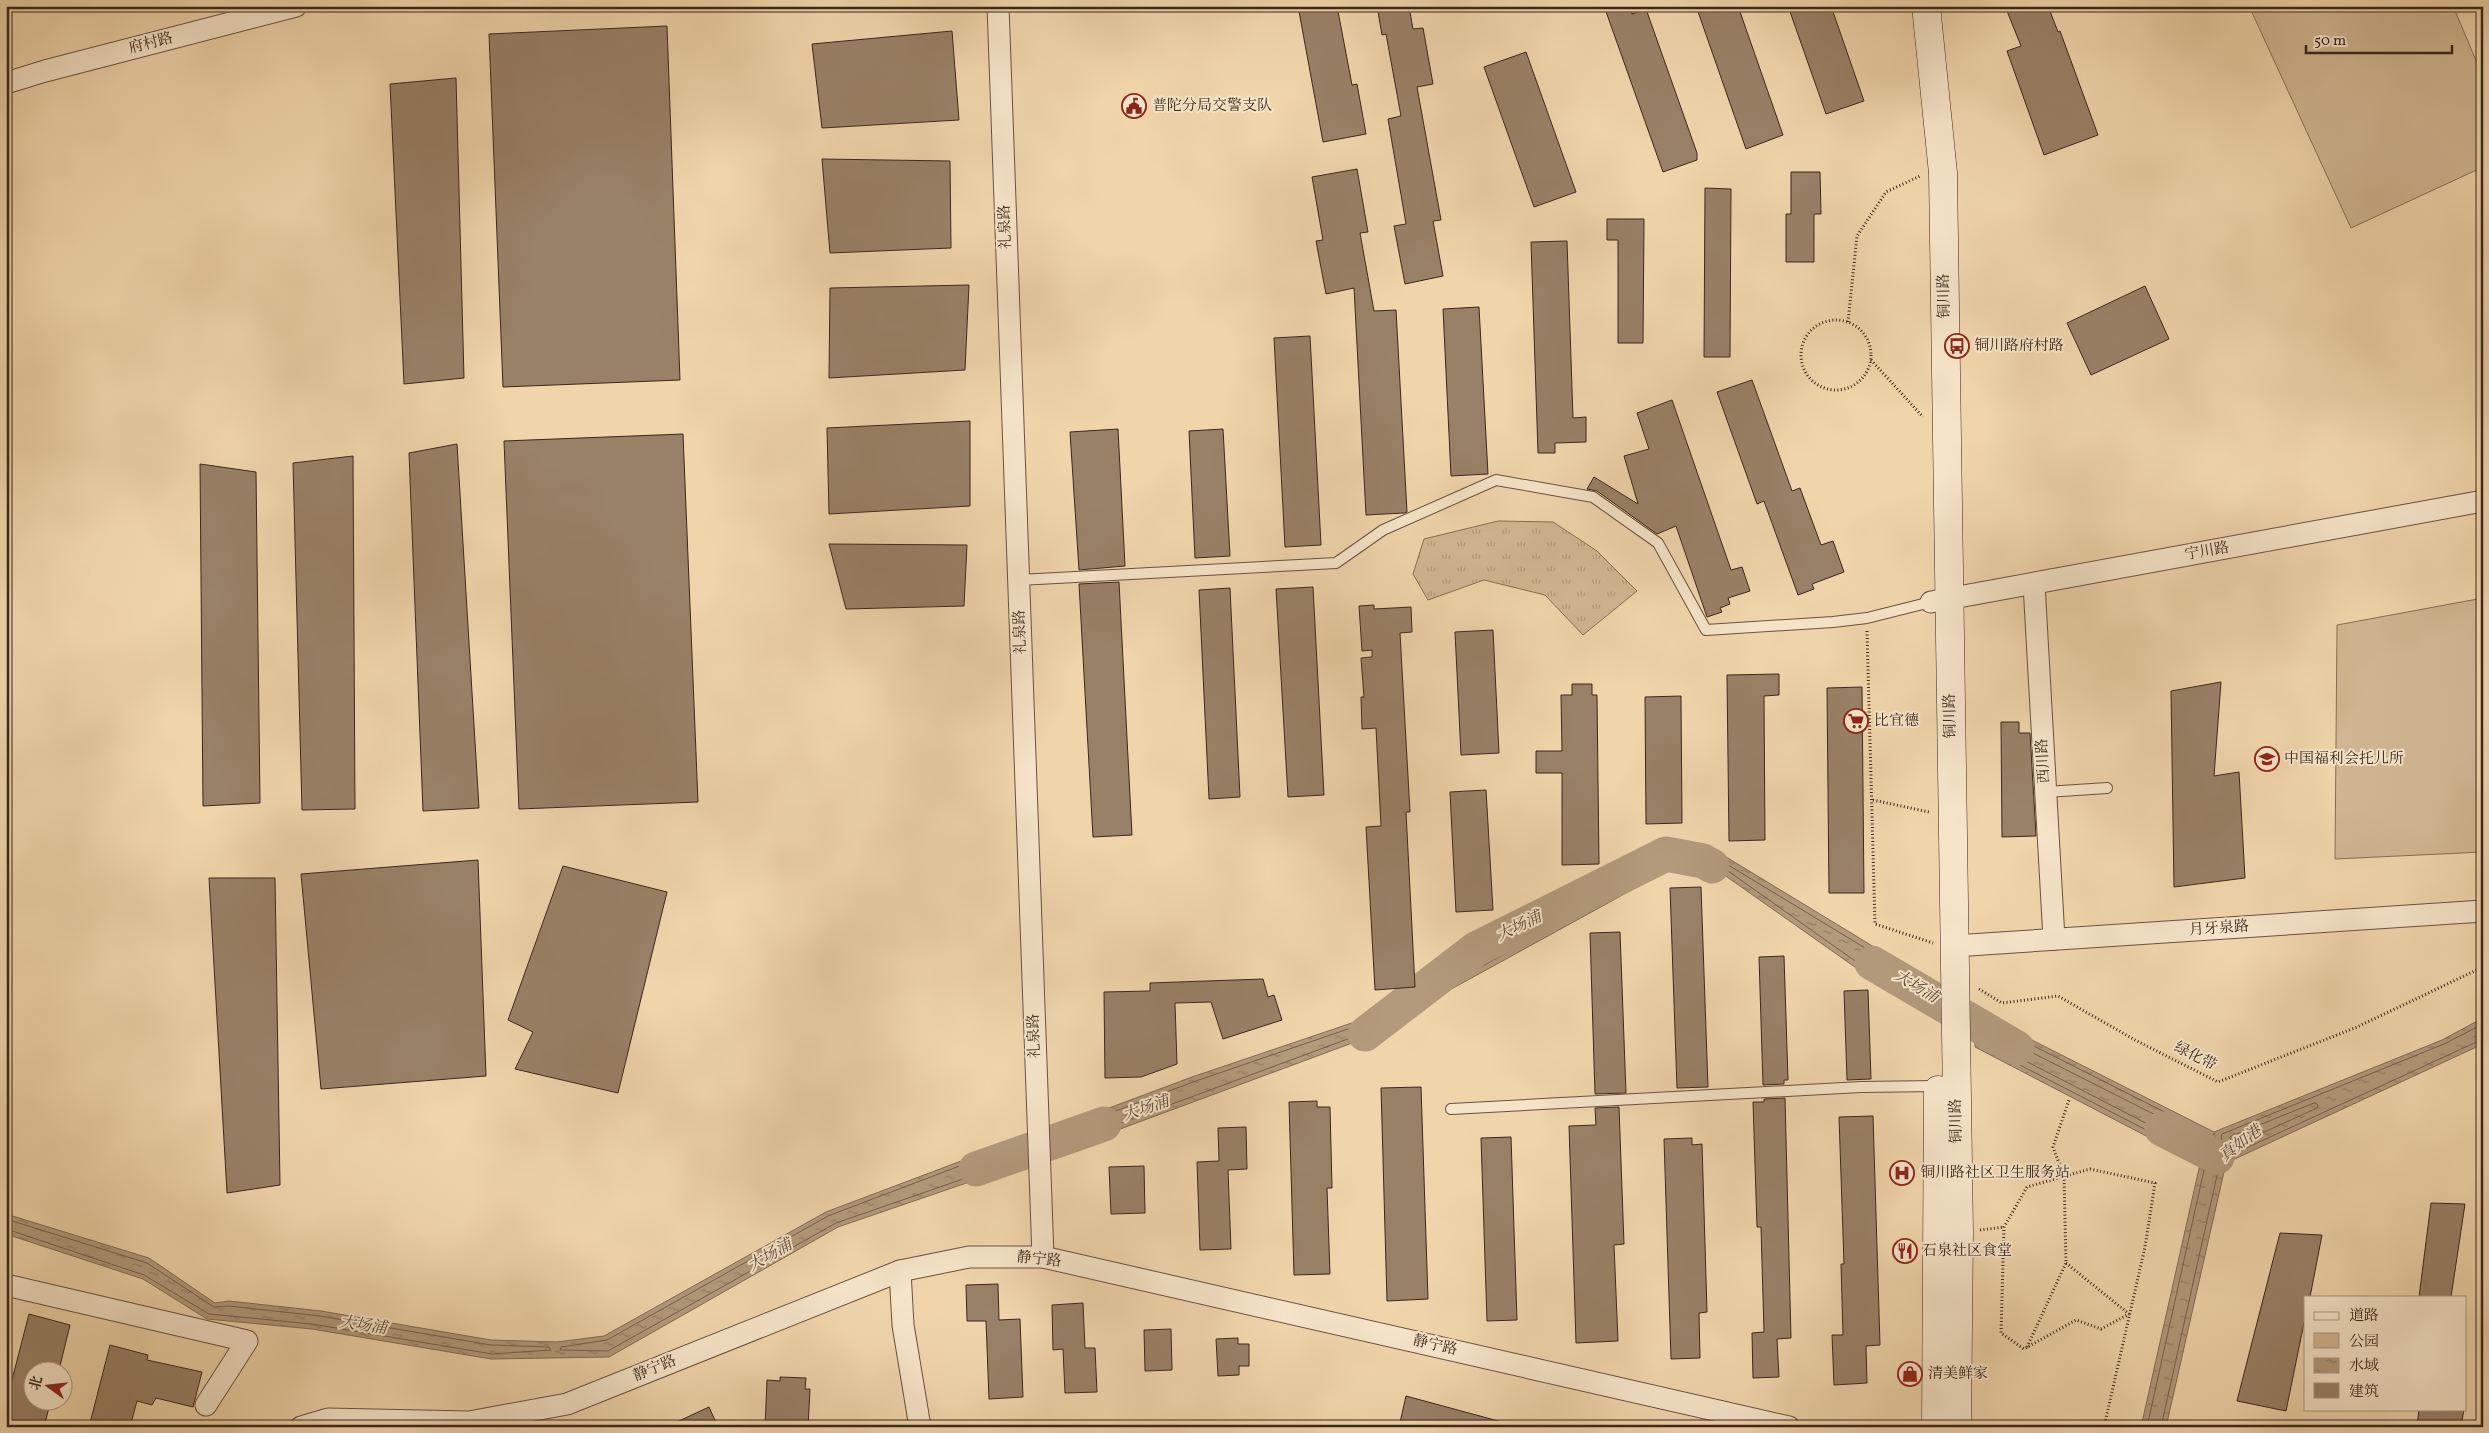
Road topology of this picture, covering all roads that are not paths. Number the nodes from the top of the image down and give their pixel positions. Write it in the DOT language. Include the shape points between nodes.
graph roads {
  1 [pos="296,6"];
  2 [pos="998,6"];
  3 [pos="1912,6"];
  4 [pos="1926,6"];
  5 [pos="6,83"];
  6 [pos="2483,501"];
  7 [pos="1019,580"];
  8 [pos="2034,584"];
  9 [pos="1940,600"];
  10 [pos="2107,788"];
  11 [pos="2046,792"];
  12 [pos="2483,911"];
  13 [pos="2054,939"];
  14 [pos="1945,945"];
  15 [pos="1947,1027"];
  16 [pos="1938,1086"];
  17 [pos="1451,1109"];
  18 [pos="1043,1257"];
  19 [pos="900,1270"];
  20 [pos="6,1285"];
  21 [pos="206,1405"];
  22 [pos="301,1427"];
  23 [pos="920,1427"];
  24 [pos="1789,1427"];
  25 [pos="1936,1427"];
  26 [pos="1957,1427"];
  1 -- 5 [label="street, 府村路"];
  2 -- 7 [label="street, 礼泉路"];
  3 -- 9 [label="main road, 铜川路" via="1925,173 1929,423"];
  4 -- 9 [label="main road, 铜川路" via="1943,173"];
  6 -- 8 [label="street, 宁川路"];
  7 -- 9 [label="lane" via="1336,563 1383,530 1496,480 1593,497 1658,543 1706,630 1867,618"];
  7 -- 18 [label="street, 礼泉路"];
  8 -- 9 [label="street, 宁川路"];
  8 -- 11 [label="street, 西川路"];
  9 -- 14 [label="main road, 铜川路"];
  9 -- 14 [label="main road, 铜川路" via="1934,813"];
  10 -- 11 [label="lane"];
  11 -- 13 [label="street, 西川路"];
  12 -- 13 [label="street, 月牙泉路"];
  13 -- 14 [label="street, 月牙泉路"];
  14 -- 15 [label="main road, 铜川路" via="1949,979"];
  15 -- 16 [label="main road, 铜川路"];
  15 -- 26 [label="main road, 铜川路" via="1959,1232"];
  16 -- 17 [label="lane"];
  16 -- 25 [label="main road, 铜川路"];
  18 -- 19 [label="street, 静宁路" via="969,1257"];
  18 -- 24 [label="street, 静宁路"];
  19 -- 22 [label="street, 静宁路" via="567,1404 469,1422 328,1419"];
  19 -- 23 [label="street" via="903,1326"];
  20 -- 21 [label="street" via="247,1341"];
}
